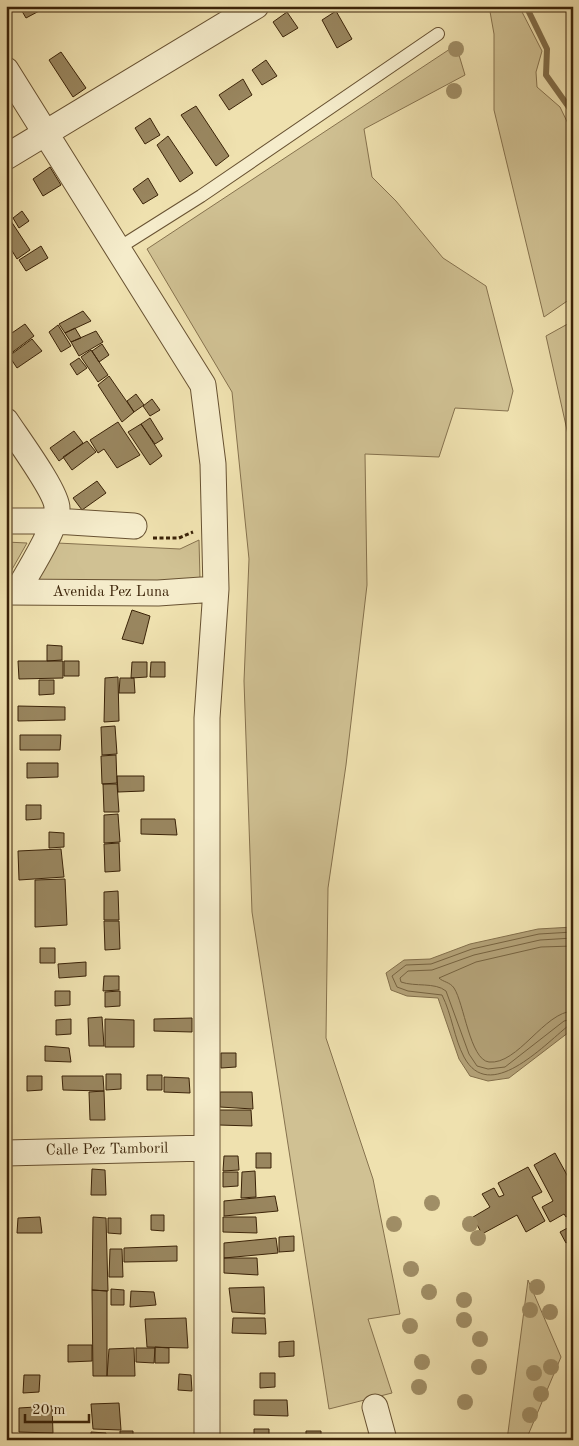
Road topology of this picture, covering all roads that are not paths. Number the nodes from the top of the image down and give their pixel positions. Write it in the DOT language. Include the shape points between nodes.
graph roads {
  1 [pos="256,6"];
  2 [pos="438,34"];
  3 [pos="6,70"];
  4 [pos="46,134"];
  5 [pos="6,157"];
  6 [pos="117,249"];
  7 [pos="6,421"];
  8 [pos="6,521"];
  9 [pos="55,521"];
  10 [pos="134,526"];
  11 [pos="216,589"];
  12 [pos="11,592"];
  13 [pos="207,1148"];
  14 [pos="6,1153"];
  15 [pos="375,1408"];
  16 [pos="207,1440"];
  17 [pos="384,1440"];
  1 -- 4 [label="street"];
  2 -- 6 [label="lane" via="201,196"];
  3 -- 4 [label="street"];
  4 -- 5 [label="street"];
  4 -- 6 [label="street"];
  6 -- 11 [label="street" via="203,386 212,464"];
  7 -- 9 [label="street" via="47,485 57,506"];
  8 -- 9 [label="street"];
  9 -- 10 [label="street"];
  9 -- 12 [label="street"];
  11 -- 12 [label="street, Avenida Pez Luna" via="158,594"];
  11 -- 13 [label="street" via="207,718"];
  13 -- 14 [label="street, Calle Pez Tamboril"];
  13 -- 16 [label="street"];
  15 -- 17 [label="street"];
}
